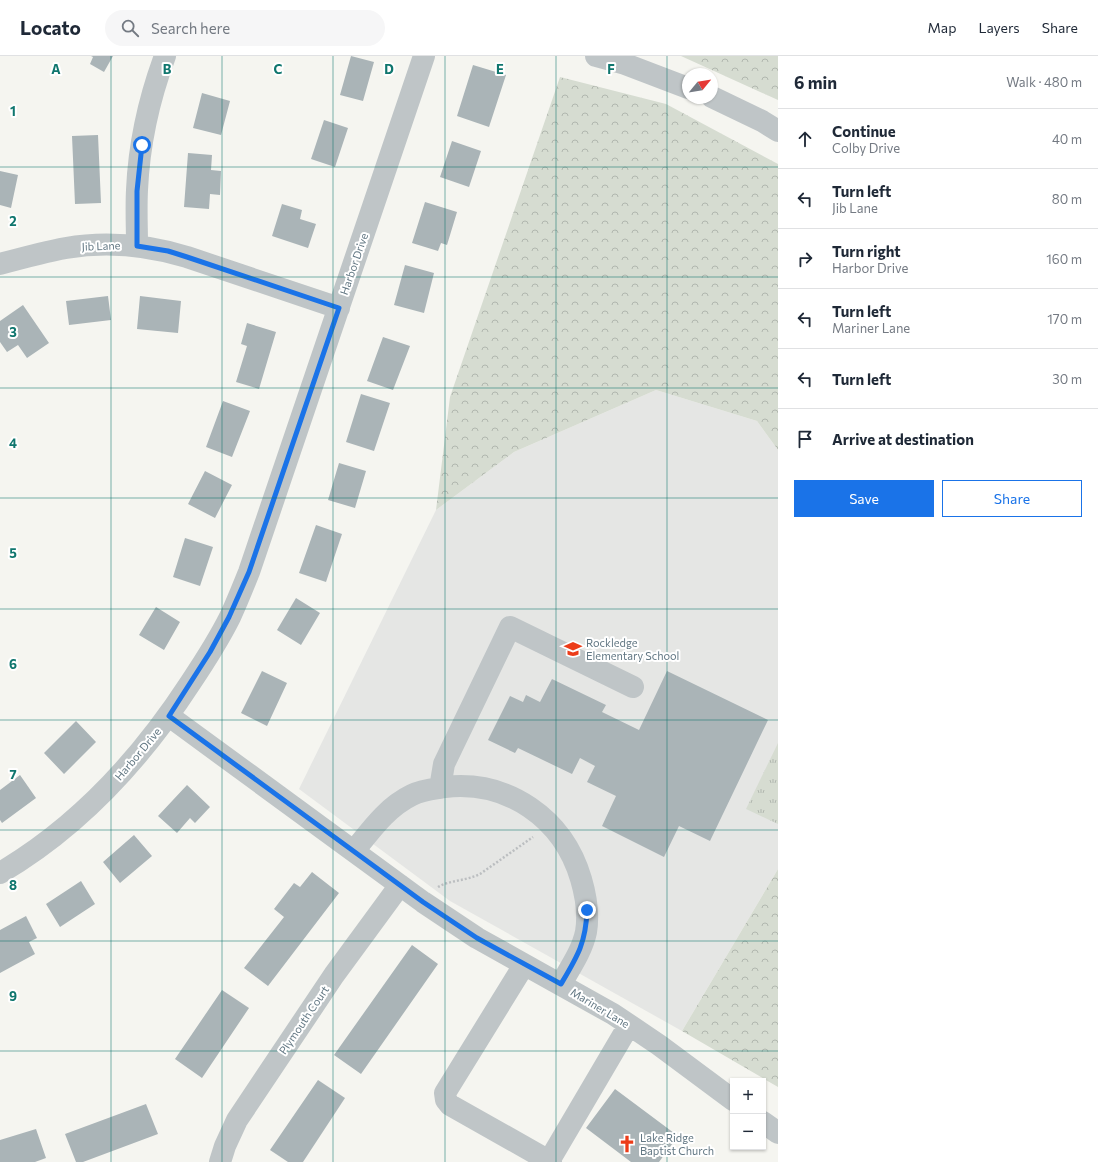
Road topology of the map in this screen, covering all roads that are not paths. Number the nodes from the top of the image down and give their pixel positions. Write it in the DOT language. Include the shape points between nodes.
graph roads {
  1 [pos="164,56"];
  2 [pos="424,56"];
  3 [pos="596,56"];
  4 [pos="682,86"];
  5 [pos="718,100"];
  6 [pos="778,131"];
  7 [pos="137,246"];
  8 [pos="0,264"];
  9 [pos="339,308"];
  10 [pos="633,687"];
  11 [pos="169,716"];
  12 [pos="440,788"];
  13 [pos="354,851"];
  14 [pos="0,873"];
  15 [pos="400,885"];
  16 [pos="524,965"];
  17 [pos="561,984"];
  18 [pos="629,1025"];
  19 [pos="730,1098"];
  20 [pos="766,1124"];
  21 [pos="778,1133"];
  22 [pos="550,1161"];
  23 [pos="220,1162"];
  1 -- 7 [label="street" via="148,110 142,145 137,191"];
  2 -- 9 [label="street, Harbor Drive"];
  3 -- 4 [label="street"];
  5 -- 6 [label="street"];
  7 -- 8 [label="street, Jib Lane" via="98,244 65,248"];
  7 -- 9 [label="street, Jib Lane" via="168,251"];
  9 -- 11 [label="street, Harbor Drive" via="249,572 210,652"];
  10 -- 12 [label="street" via="510,627 444,764"];
  11 -- 13 [label="street, Mariner Lane"];
  11 -- 14 [label="street, Harbor Drive" via="130,765 88,808 58,834"];
  12 -- 13 [label="street" via="412,795 394,806"];
  12 -- 17 [label="street" via="465,786 508,795 532,808 550,824 568,847 585,892 587,923 581,948"];
  13 -- 15 [label="street, Mariner Lane"];
  15 -- 16 [label="street, Mariner Lane" via="477,938"];
  15 -- 23 [label="street, Plymouth Court" via="334,975 237,1120"];
  16 -- 17 [label="street, Mariner Lane"];
  16 -- 22 [label="street" via="445,1093 450,1105"];
  17 -- 18 [label="street, Mariner Lane"];
  18 -- 19 [label="street, Mariner Lane"];
  18 -- 22 [label="street"];
  20 -- 21 [label="street"];
}
